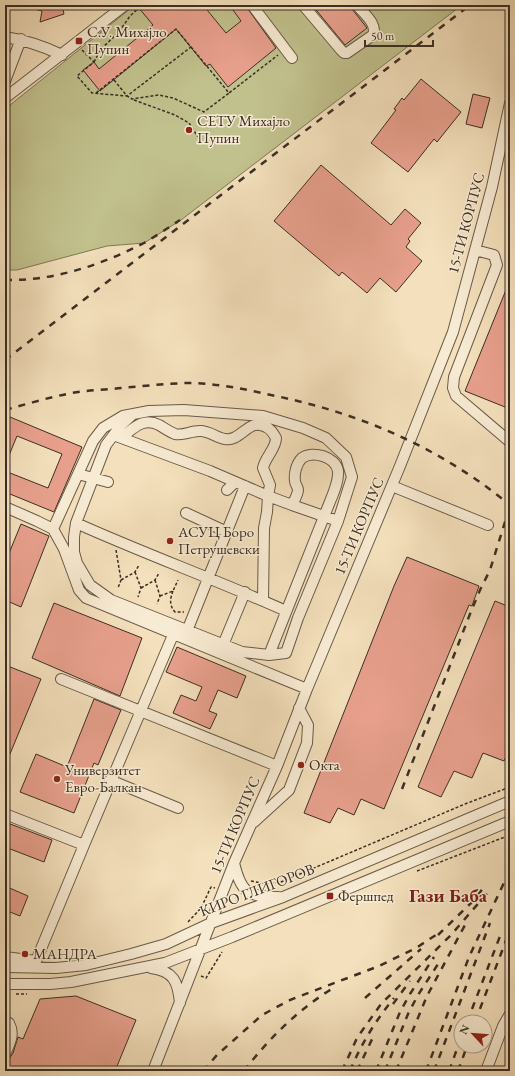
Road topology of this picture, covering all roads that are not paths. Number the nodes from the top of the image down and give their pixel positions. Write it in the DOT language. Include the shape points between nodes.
graph roads {
  1 [pos="125,5"];
  2 [pos="252,5"];
  3 [pos="303,5"];
  4 [pos="357,5"];
  5 [pos="5,37"];
  6 [pos="21,40"];
  7 [pos="62,55"];
  8 [pos="292,58"];
  9 [pos="5,81"];
  10 [pos="5,98"];
  11 [pos="510,103"];
  12 [pos="475,250"];
  13 [pos="132,415"];
  14 [pos="263,421"];
  15 [pos="117,436"];
  16 [pos="510,442"];
  17 [pos="78,474"];
  18 [pos="94,478"];
  19 [pos="108,482"];
  20 [pos="235,482"];
  21 [pos="245,486"];
  22 [pos="392,486"];
  23 [pos="227,490"];
  24 [pos="268,496"];
  25 [pos="292,505"];
  26 [pos="5,507"];
  27 [pos="186,513"];
  28 [pos="324,516"];
  29 [pos="338,521"];
  30 [pos="76,523"];
  31 [pos="488,525"];
  32 [pos="53,530"];
  33 [pos="227,532"];
  34 [pos="208,577"];
  35 [pos="245,592"];
  36 [pos="263,601"];
  37 [pos="286,611"];
  38 [pos="187,631"];
  39 [pos="174,635"];
  40 [pos="223,645"];
  41 [pos="269,655"];
  42 [pos="61,680"];
  43 [pos="307,689"];
  44 [pos="299,708"];
  45 [pos="141,712"];
  46 [pos="277,766"];
  47 [pos="110,780"];
  48 [pos="510,800"];
  49 [pos="178,808"];
  50 [pos="5,814"];
  51 [pos="510,820"];
  52 [pos="251,824"];
  53 [pos="84,845"];
  54 [pos="234,863"];
  55 [pos="283,898"];
  56 [pos="210,923"];
  57 [pos="201,949"];
  58 [pos="5,957"];
  59 [pos="35,965"];
  60 [pos="5,967"];
  61 [pos="147,967"];
  62 [pos="5,984"];
  63 [pos="180,1003"];
  64 [pos="510,1014"];
  65 [pos="5,1022"];
  66 [pos="5,1054"];
  67 [pos="153,1071"];
  68 [pos="486,1071"];
  1 -- 7 [label="street"];
  2 -- 8 [label="street"];
  3 -- 4 [label="street" via="347,54 374,32 373,24"];
  5 -- 6 [label="street"];
  6 -- 7 [label="street"];
  6 -- 9 [label="street"];
  7 -- 10 [label="street"];
  11 -- 12 [label="street, 15-ТИ КОРПУС" via="492,188"];
  12 -- 16 [label="street" via="494,255 497,265 454,377 454,388 456,396"];
  12 -- 22 [label="street, 15-ТИ КОРПУС" via="453,332"];
  13 -- 14 [label="street" via="150,411 184,410"];
  13 -- 15 [label="street" via="121,425"];
  13 -- 17 [label="street" via="118,418 103,428 93,441"];
  14 -- 15 [label="street" via="226,440 199,430 176,434 155,423 145,422"];
  14 -- 24 [label="street" via="276,438 263,468 270,485"];
  14 -- 29 [label="street" via="303,428 326,438 346,457 352,477"];
  15 -- 18 [label="street" via="104,451"];
  15 -- 20 [label="street"];
  17 -- 18 [label="street"];
  17 -- 32 [label="street"];
  18 -- 19 [label="street"];
  18 -- 30 [label="street"];
  20 -- 21 [label="street"];
  20 -- 23 [label="street"];
  21 -- 24 [label="street"];
  21 -- 33 [label="street"];
  22 -- 31 [label="street"];
  22 -- 43 [label="street, 15-ТИ КОРПУС"];
  24 -- 25 [label="street"];
  24 -- 36 [label="street" via="264,528"];
  25 -- 28 [label="street"];
  25 -- 28 [label="street" via="298,490 295,472 302,459 311,455 321,455 331,460 338,469 338,478"];
  26 -- 32 [label="street" via="37,520"];
  27 -- 33 [label="street"];
  28 -- 29 [label="street"];
  28 -- 37 [label="street"];
  29 -- 41 [label="street" via="286,652"];
  30 -- 34 [label="street"];
  30 -- 38 [label="street" via="74,552 77,563 90,585 111,600"];
  32 -- 39 [label="street" via="64,549 74,581 82,594"];
  33 -- 34 [label="street"];
  34 -- 35 [label="street"];
  34 -- 38 [label="street"];
  35 -- 36 [label="street"];
  35 -- 40 [label="street"];
  36 -- 37 [label="street"];
  37 -- 41 [label="street"];
  38 -- 40 [label="street"];
  39 -- 43 [label="street"];
  39 -- 45 [label="street"];
  40 -- 41 [label="street" via="242,652"];
  42 -- 45 [label="street"];
  43 -- 44 [label="street, 15-ТИ КОРПУС"];
  44 -- 46 [label="street, 15-ТИ КОРПУС"];
  44 -- 52 [label="street" via="308,726 307,743 289,790"];
  45 -- 46 [label="street"];
  45 -- 47 [label="street"];
  46 -- 52 [label="street, 15-ТИ КОРПУС"];
  47 -- 49 [label="street"];
  47 -- 53 [label="street"];
  48 -- 55 [label="street, КИРО ГЛИГОРОВ"];
  50 -- 53 [label="street"];
  51 -- 57 [label="street"];
  52 -- 54 [label="street, 15-ТИ КОРПУС"];
  53 -- 59 [label="street"];
  54 -- 55 [label="street" via="243,888 255,895"];
  54 -- 56 [label="street, 15-ТИ КОРПУС"];
  55 -- 56 [label="street, КИРО ГЛИГОРОВ"];
  56 -- 57 [label="street, 15-ТИ КОРПУС"];
  56 -- 59 [label="street, КИРО ГЛИГОРОВ" via="166,944 124,956 86,965 56,968"];
  57 -- 61 [label="street"];
  57 -- 63 [label="street, 15-ТИ КОРПУС"];
  58 -- 59 [label="street"];
  59 -- 60 [label="street, КИРО ГЛИГОРОВ"];
  61 -- 62 [label="street" via="71,982"];
  61 -- 63 [label="street" via="162,970 172,976 179,992"];
  63 -- 67 [label="street, 15-ТИ КОРПУС"];
  64 -- 68 [label="street"];
  65 -- 66 [label="street" via="9,1023 13,1030"];
}
